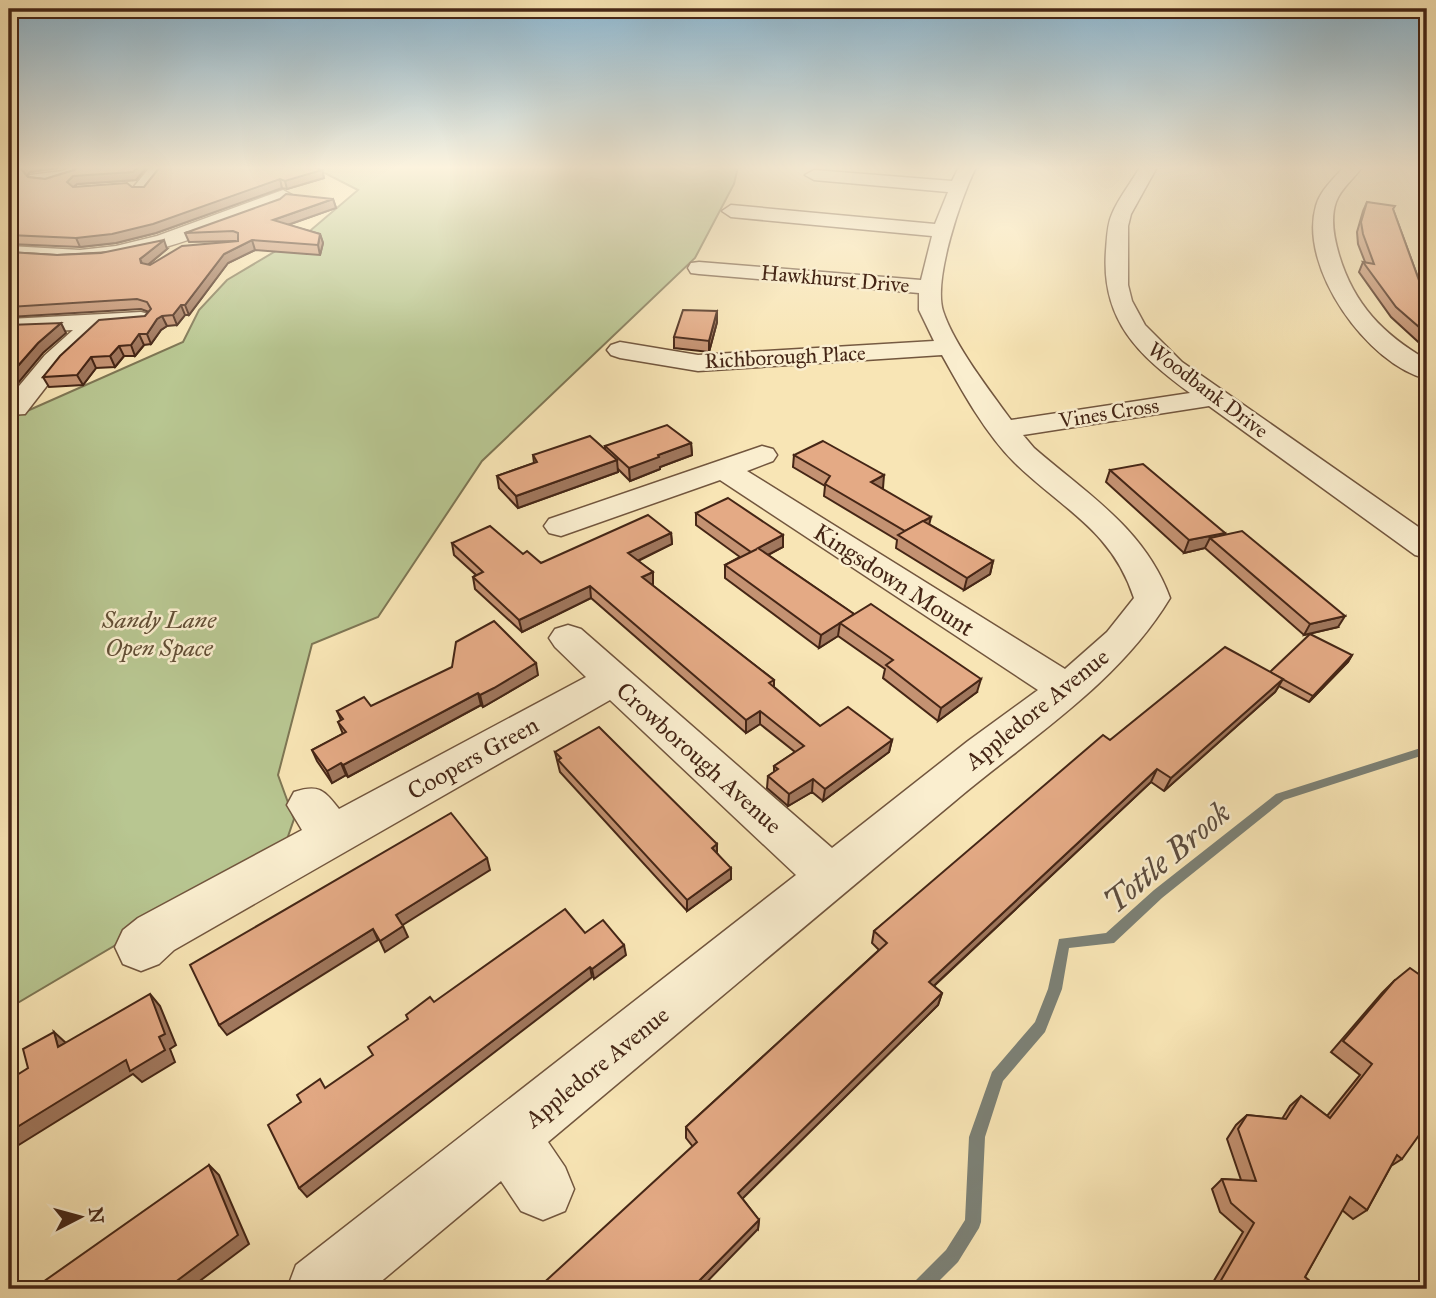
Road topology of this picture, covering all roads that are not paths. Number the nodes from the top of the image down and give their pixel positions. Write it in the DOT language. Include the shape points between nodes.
graph roads {
  1 [pos="201,228"];
  2 [pos="908,228"];
  3 [pos="945,228"];
  4 [pos="1118,228"];
  5 [pos="1322,228"];
  6 [pos="944,231"];
  7 [pos="164,240"];
  8 [pos="197,248"];
  9 [pos="9,252"];
  10 [pos="699,268"];
  11 [pos="929,288"];
  12 [pos="141,319"];
  13 [pos="95,323"];
  14 [pos="9,326"];
  15 [pos="950,347"];
  16 [pos="619,350"];
  17 [pos="1427,372"];
  18 [pos="54,393"];
  19 [pos="1214,397"];
  20 [pos="1003,430"];
  21 [pos="762,455"];
  22 [pos="723,469"];
  23 [pos="561,526"];
  24 [pos="1427,548"];
  25 [pos="568,639"];
  26 [pos="613,680"];
  27 [pos="1066,689"];
  28 [pos="831,877"];
  29 [pos="141,947"];
  30 [pos="509,1138"];
  31 [pos="543,1189"];
  32 [pos="320,1289"];
  1 -- 7 [label="street"];
  2 -- 6 [label="street"];
  3 -- 6 [label="street, Appledore Avenue"];
  4 -- 19 [label="street, Woodbank Drive" via="1115,269 1122,310 1148,346"];
  5 -- 17 [label="street" via="1334,281 1346,303 1390,350"];
  6 -- 11 [label="street, Appledore Avenue"];
  7 -- 8 [label="street"];
  7 -- 9 [label="street" via="92,256"];
  10 -- 11 [label="street, Hawkhurst Drive"];
  11 -- 15 [label="street, Appledore Avenue" via="932,311"];
  12 -- 13 [label="street"];
  13 -- 14 [label="street"];
  13 -- 18 [label="street" via="54,360 20,401"];
  15 -- 16 [label="street, Richborough Place" via="698,363"];
  15 -- 20 [label="street, Appledore Avenue"];
  19 -- 20 [label="street, Vines Cross"];
  19 -- 24 [label="street, Woodbank Drive"];
  20 -- 27 [label="street, Appledore Avenue" via="1022,453 1132,551 1147,577 1152,598 1141,619"];
  21 -- 22 [label="street"];
  22 -- 23 [label="street"];
  22 -- 27 [label="street, Kingsdown Mount"];
  25 -- 26 [label="street, Crowborough Avenue"];
  26 -- 28 [label="street, Crowborough Avenue"];
  26 -- 29 [label="street, Coopers Green" via="321,821"];
  27 -- 28 [label="street, Appledore Avenue"];
  28 -- 30 [label="street, Appledore Avenue"];
  30 -- 31 [label="street, Appledore Avenue"];
  30 -- 32 [label="street, Appledore Avenue"];
}
